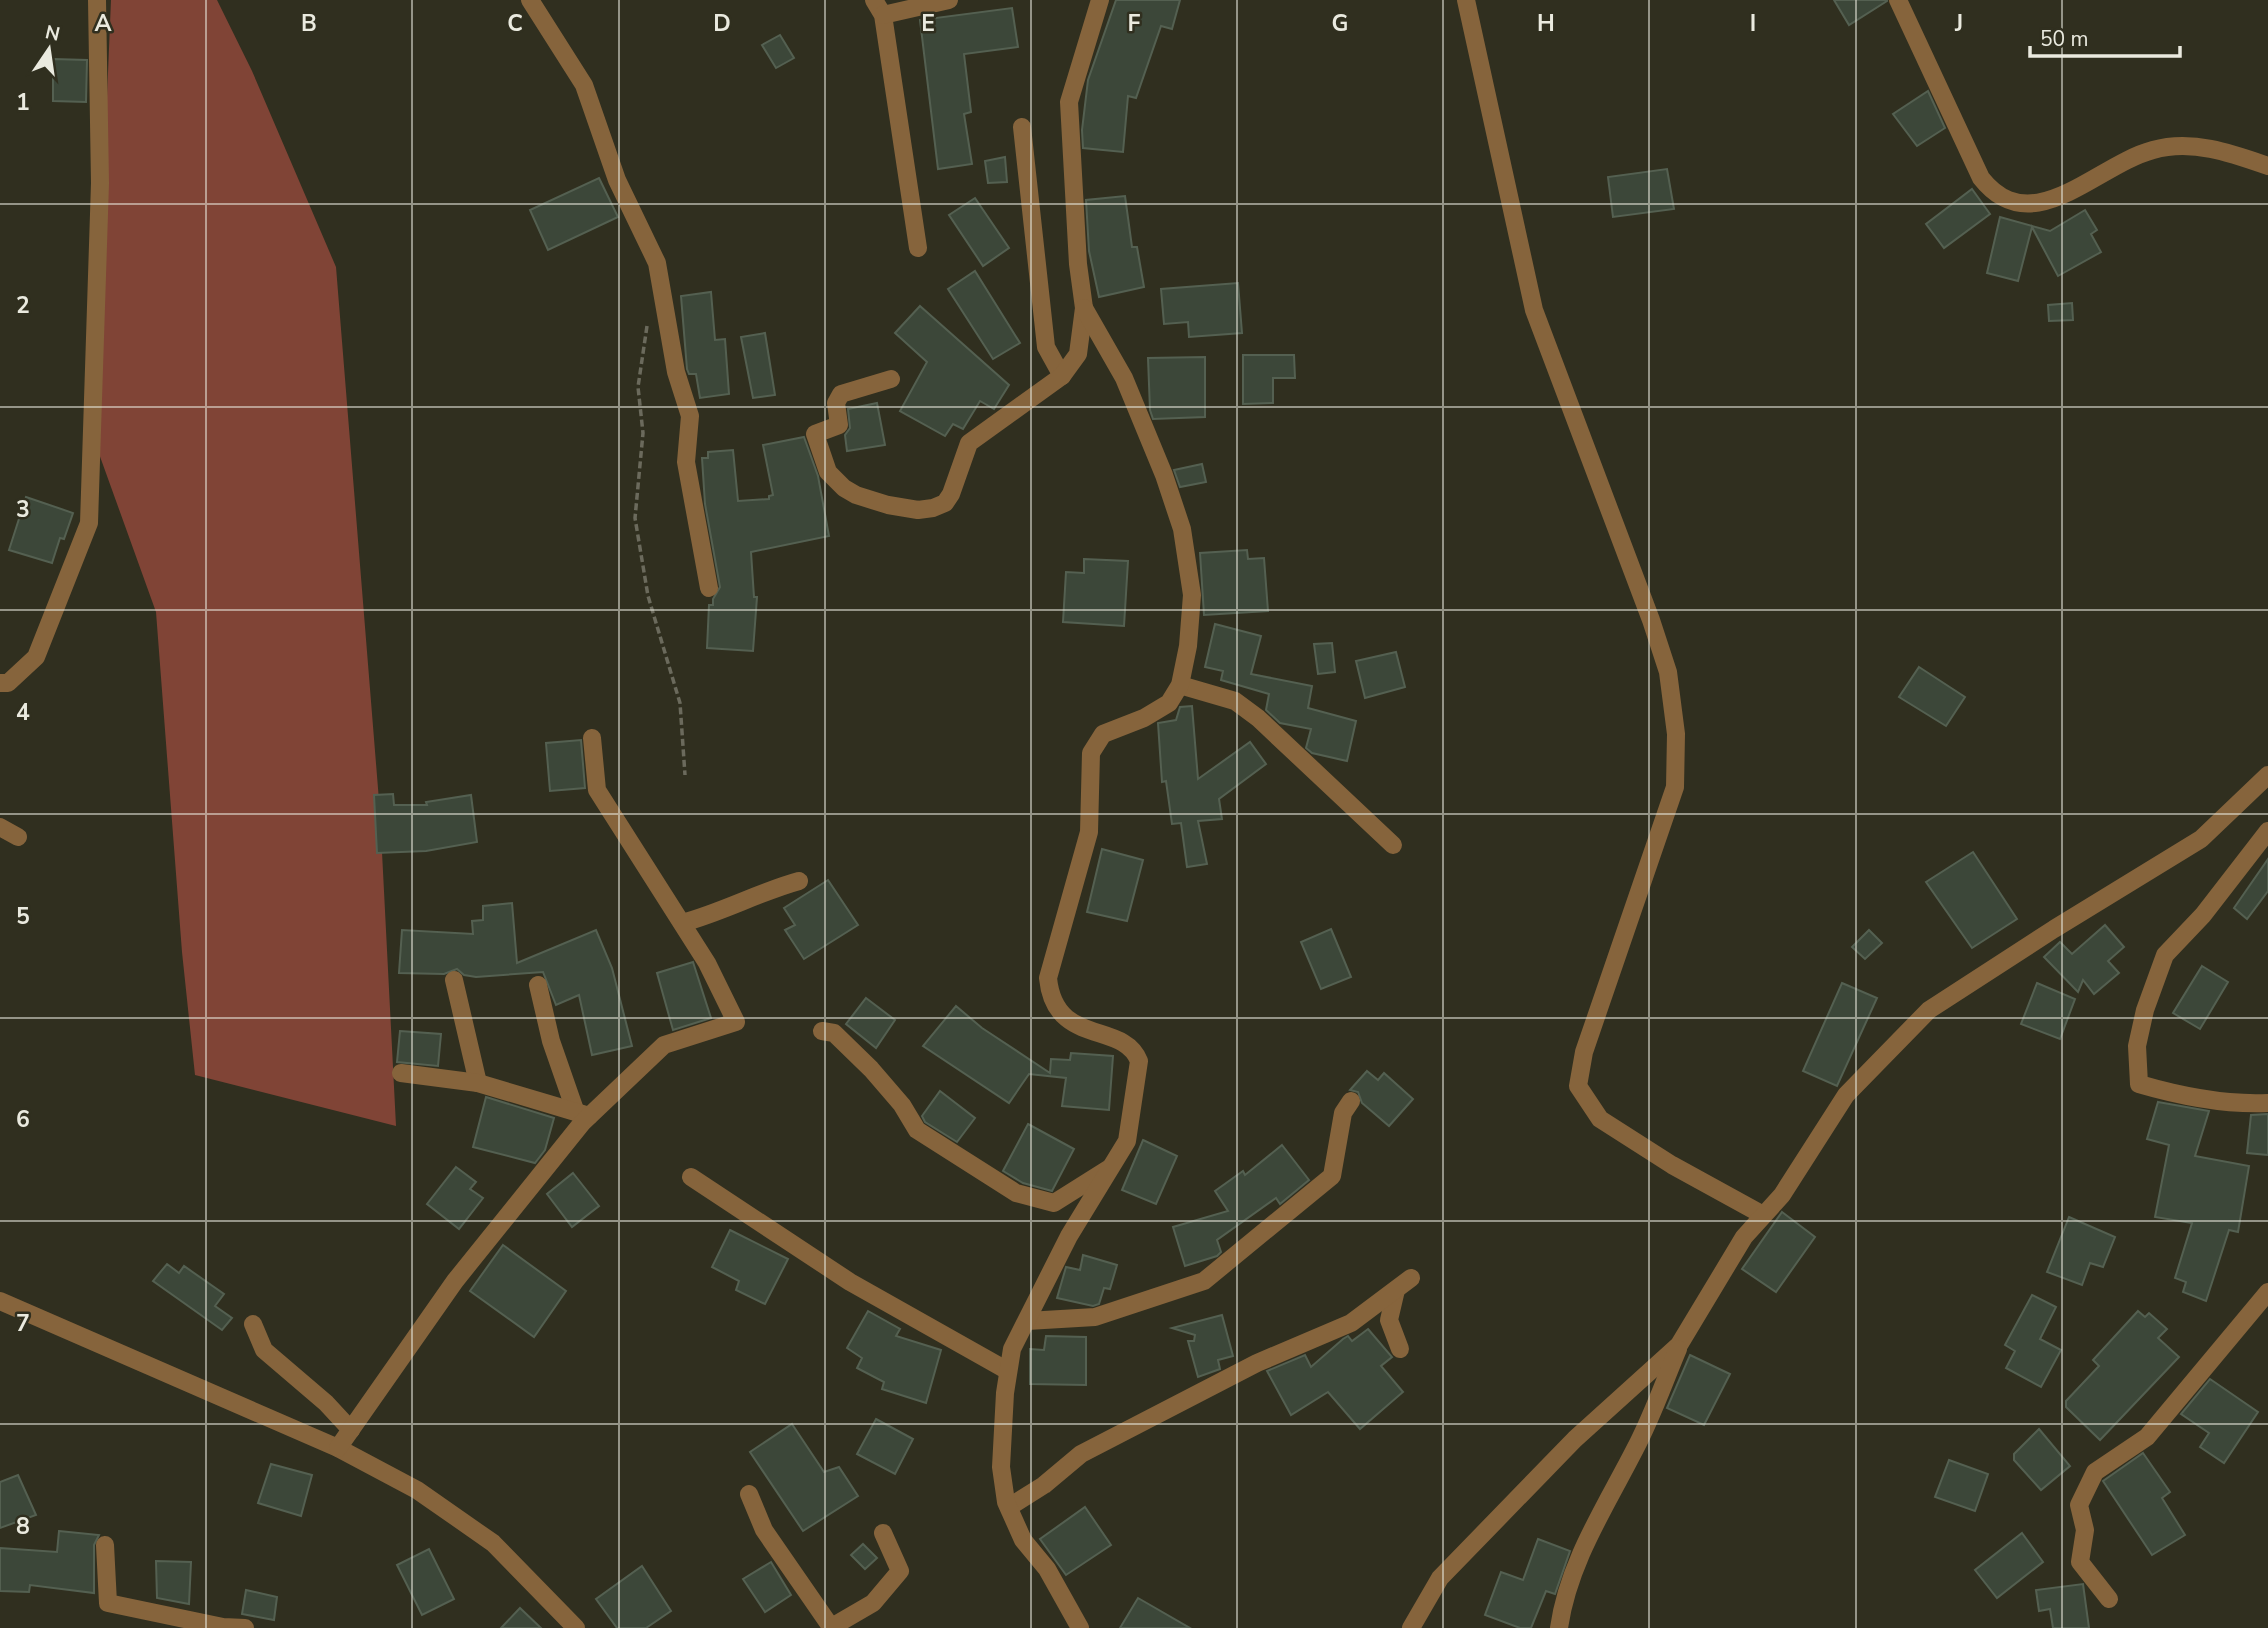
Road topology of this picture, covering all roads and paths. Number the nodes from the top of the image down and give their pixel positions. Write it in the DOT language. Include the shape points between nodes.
graph roads {
  1 [pos="97,0"];
  2 [pos="530,0"];
  3 [pos="949,0"];
  4 [pos="1100,0"];
  5 [pos="1466,0"];
  6 [pos="1898,0"];
  7 [pos="878,8"];
  8 [pos="1022,127"];
  9 [pos="2268,166"];
  10 [pos="918,248"];
  11 [pos="1084,309"];
  12 [pos="649,318"];
  13 [pos="1062,376"];
  14 [pos="891,379"];
  15 [pos="709,588"];
  16 [pos="0,683"];
  17 [pos="1180,685"];
  18 [pos="592,738"];
  19 [pos="685,775"];
  20 [pos="2268,775"];
  21 [pos="0,827"];
  22 [pos="2268,831"];
  23 [pos="18,837"];
  24 [pos="1393,845"];
  25 [pos="799,881"];
  26 [pos="682,923"];
  27 [pos="454,980"];
  28 [pos="538,985"];
  29 [pos="822,1031"];
  30 [pos="401,1073"];
  31 [pos="478,1083"];
  32 [pos="1351,1101"];
  33 [pos="2268,1103"];
  34 [pos="582,1113"];
  35 [pos="1111,1167"];
  36 [pos="691,1177"];
  37 [pos="1763,1215"];
  38 [pos="1411,1278"];
  39 [pos="1396,1290"];
  40 [pos="2268,1292"];
  41 [pos="0,1301"];
  42 [pos="1027,1321"];
  43 [pos="253,1324"];
  44 [pos="1679,1345"];
  45 [pos="1400,1349"];
  46 [pos="1008,1371"];
  47 [pos="351,1430"];
  48 [pos="338,1448"];
  49 [pos="749,1494"];
  50 [pos="1009,1507"];
  51 [pos="883,1533"];
  52 [pos="105,1545"];
  53 [pos="2109,1599"];
  54 [pos="245,1628"];
  55 [pos="576,1628"];
  56 [pos="831,1628"];
  57 [pos="1080,1628"];
  58 [pos="1411,1628"];
  59 [pos="1559,1628"];
  1 -- 16 [label="street" via="100,183 89,523 36,657 8,683"];
  2 -- 15 [label="street" via="584,85 617,180 657,263 676,372 690,416 686,462"];
  3 -- 7 [label="street"];
  4 -- 11 [label="street" via="1069,102"];
  5 -- 37 [label="street" via="1534,310 1651,620 1668,672 1676,734 1675,787 1584,1052 1578,1086 1600,1119"];
  6 -- 9 [label="street" via="1981,178 2012,202 2026,205 2056,199 2128,158 2155,149 2186,145"];
  7 -- 10 [label="street"];
  8 -- 13 [label="street" via="1046,346"];
  11 -- 13 [label="street" via="1078,354"];
  11 -- 17 [label="street" via="1124,378 1182,530 1192,595"];
  12 -- 19 [label="path" via="638,387 643,433 635,518 649,596 680,703"];
  13 -- 14 [label="street" via="969,443 945,503 918,510 844,488 828,472 815,434 839,425 836,403 841,394"];
  17 -- 24 [label="street" via="1235,701 1258,718"];
  17 -- 35 [label="street" via="1159,710 1096,741 1090,766 1089,832 1048,978 1052,1000 1064,1017 1124,1043 1139,1061 1127,1141"];
  18 -- 26 [label="street" via="597,790"];
  20 -- 37 [label="street" via="2200,839 1929,1010 1846,1095 1782,1195"];
  21 -- 23 [label="street"];
  22 -- 33 [label="street" via="2203,915 2165,955 2137,1046 2139,1084 2173,1094"];
  25 -- 26 [label="street"];
  26 -- 34 [label="street" via="736,1022 664,1045"];
  27 -- 31 [label="street"];
  28 -- 34 [label="street" via="551,1041"];
  29 -- 35 [label="street" via="834,1033 871,1069 917,1130 1016,1193 1054,1203"];
  30 -- 31 [label="street"];
  31 -- 34 [label="street"];
  32 -- 42 [label="street" via="1343,1112 1337,1173 1203,1282 1095,1317"];
  34 -- 47 [label="street" via="455,1281"];
  35 -- 42 [label="street" via="1069,1236"];
  36 -- 46 [label="street" via="850,1282"];
  37 -- 44 [label="street" via="1744,1237"];
  38 -- 39 [label="street"];
  39 -- 45 [label="street" via="1389,1320"];
  39 -- 50 [label="street" via="1351,1323 1257,1363 1081,1454"];
  40 -- 53 [label="street" via="2147,1437 2095,1472 2079,1505 2085,1530 2080,1562"];
  41 -- 48 [label="street"];
  42 -- 46 [label="street" via="1012,1349"];
  43 -- 47 [label="street" via="264,1350"];
  44 -- 58 [label="street" via="1575,1439 1440,1578"];
  44 -- 59 [label="street" via="1637,1445 1587,1541"];
  46 -- 50 [label="street" via="1002,1467"];
  47 -- 48 [label="street"];
  48 -- 55 [label="street" via="417,1490 493,1543"];
  49 -- 56 [label="street" via="764,1530"];
  50 -- 57 [label="street" via="1023,1540 1047,1569"];
  51 -- 56 [label="street" via="900,1571 873,1603"];
  52 -- 54 [label="street" via="108,1603"];
}
